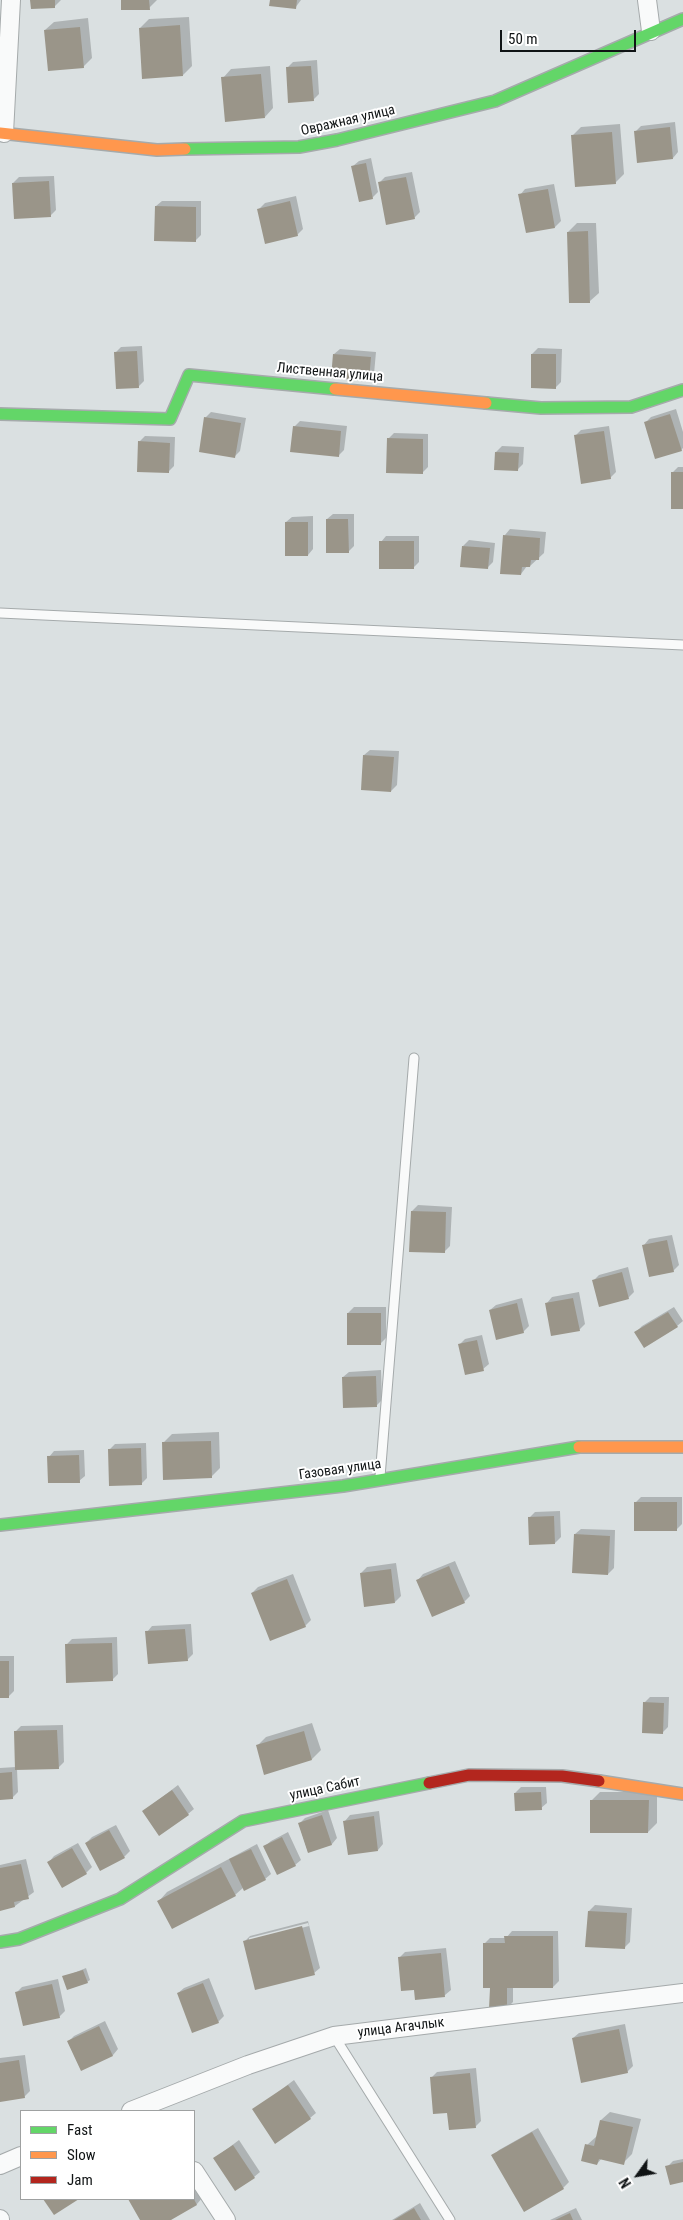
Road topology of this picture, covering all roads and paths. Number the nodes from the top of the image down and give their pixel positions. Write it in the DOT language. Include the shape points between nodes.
graph roads {
  1 [pos="11,0"];
  2 [pos="647,0"];
  3 [pos="683,19"];
  4 [pos="651,31"];
  5 [pos="2,133"];
  6 [pos="683,390"];
  7 [pos="0,414"];
  8 [pos="0,613"];
  9 [pos="683,645"];
  10 [pos="414,1058"];
  11 [pos="683,1447"];
  12 [pos="380,1480"];
  13 [pos="0,1525"];
  14 [pos="683,1794"];
  15 [pos="0,1942"];
  16 [pos="683,1993"];
  17 [pos="334,2036"];
  18 [pos="152,2107"];
  19 [pos="136,2110"];
  20 [pos="20,2156"];
  21 [pos="0,2165"];
  22 [pos="195,2173"];
  23 [pos="226,2220"];
  24 [pos="450,2220"];
  1 -- 5 [label="street"];
  2 -- 4 [label="street"];
  3 -- 4 [label="street, Овражная улица"];
  4 -- 5 [label="street, Овражная улица" via="495,101 299,147 157,150"];
  6 -- 7 [label="street, Лиственная улица" via="631,407 541,408 189,375 170,419"];
  8 -- 9 [label="lane"];
  10 -- 12 [label="lane"];
  11 -- 12 [label="street, Газовая улица" via="582,1446"];
  12 -- 13 [label="street, Газовая улица"];
  14 -- 15 [label="street, улица Сабит" via="562,1776 469,1775 243,1821 120,1899 19,1939"];
  16 -- 17 [label="street, улица Агачлык"];
  17 -- 18 [label="street, улица Агачлык" via="248,2064"];
  17 -- 24 [label="lane"];
  18 -- 19 [label="street, улица Агачлык"];
  20 -- 21 [label="street"];
  22 -- 23 [label="street"];
}
